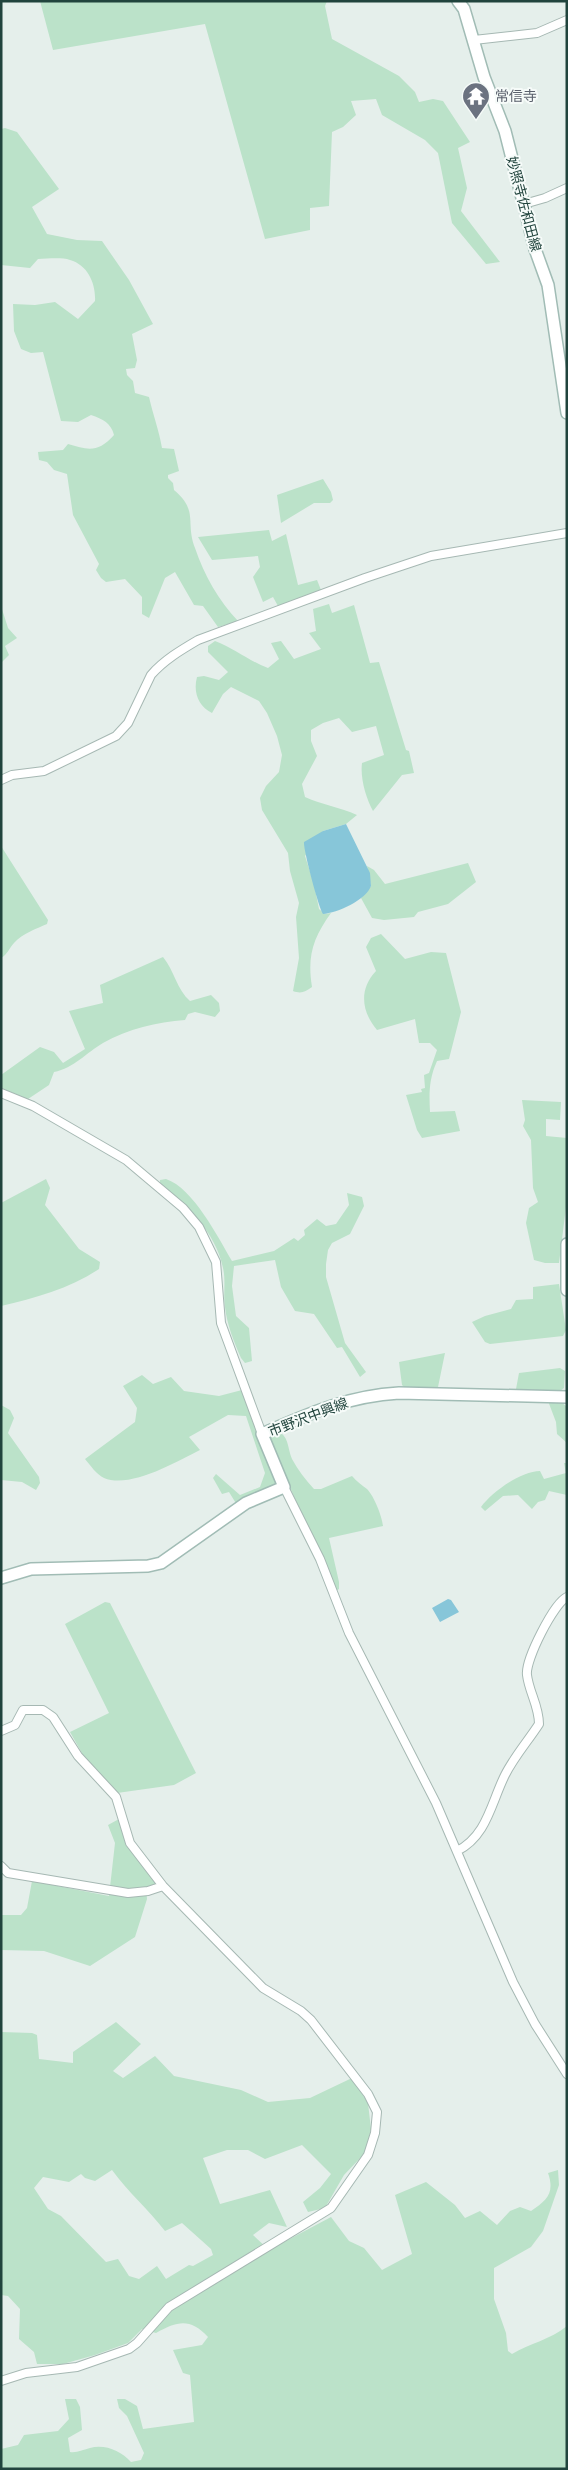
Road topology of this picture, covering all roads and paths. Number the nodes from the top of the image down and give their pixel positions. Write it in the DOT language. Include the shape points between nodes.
graph roads {
  1 [pos="458,1"];
  2 [pos="567,20"];
  3 [pos="474,40"];
  4 [pos="567,188"];
  5 [pos="524,204"];
  6 [pos="564,376"];
  7 [pos="567,413"];
  8 [pos="567,533"];
  9 [pos="1,780"];
  10 [pos="1,1093"];
  11 [pos="567,1244"];
  12 [pos="567,1290"];
  13 [pos="567,1397"];
  14 [pos="262,1434"];
  15 [pos="284,1486"];
  16 [pos="1,1578"];
  17 [pos="567,1597"];
  18 [pos="1,1731"];
  19 [pos="457,1851"];
  20 [pos="1,1866"];
  21 [pos="163,1886"];
  22 [pos="567,2074"];
  23 [pos="1,2381"];
  1 -- 3 [label="main road, 妙照寺佐和田線" via="464,9"];
  2 -- 3 [label="street" via="537,33"];
  3 -- 5 [label="main road, 妙照寺佐和田線" via="505,131"];
  4 -- 5 [label="street"];
  5 -- 6 [label="main road, 妙照寺佐和田線" via="548,286"];
  6 -- 7 [label="main road, 妙照寺佐和田線"];
  8 -- 9 [label="street" via="431,556 198,640 156,669 128,723 116,736 44,771 12,775"];
  10 -- 14 [label="street" via="33,1106 126,1160 183,1208 199,1227 216,1262 221,1323"];
  11 -- 12 [label="main road"];
  13 -- 14 [label="main road, 市野沢中興線" via="373,1395 341,1402"];
  14 -- 15 [label="main road, 市野沢中興線"];
  15 -- 16 [label="main road" via="246,1504 160,1563 31,1569"];
  15 -- 19 [label="street" via="320,1559 349,1633"];
  17 -- 19 [label="street" via="555,1606 527,1667 539,1715 538,1724 505,1776 495,1804 475,1838"];
  18 -- 21 [label="street" via="14,1725 23,1710 43,1710 53,1717 78,1756 116,1797 130,1843"];
  19 -- 22 [label="street" via="513,1982"];
  20 -- 21 [label="street" via="8,1873 128,1892"];
  21 -- 23 [label="street" via="263,1988 301,2011 326,2038 376,2108 368,2155 331,2208 169,2307 129,2349 77,2367 26,2373"];
}
